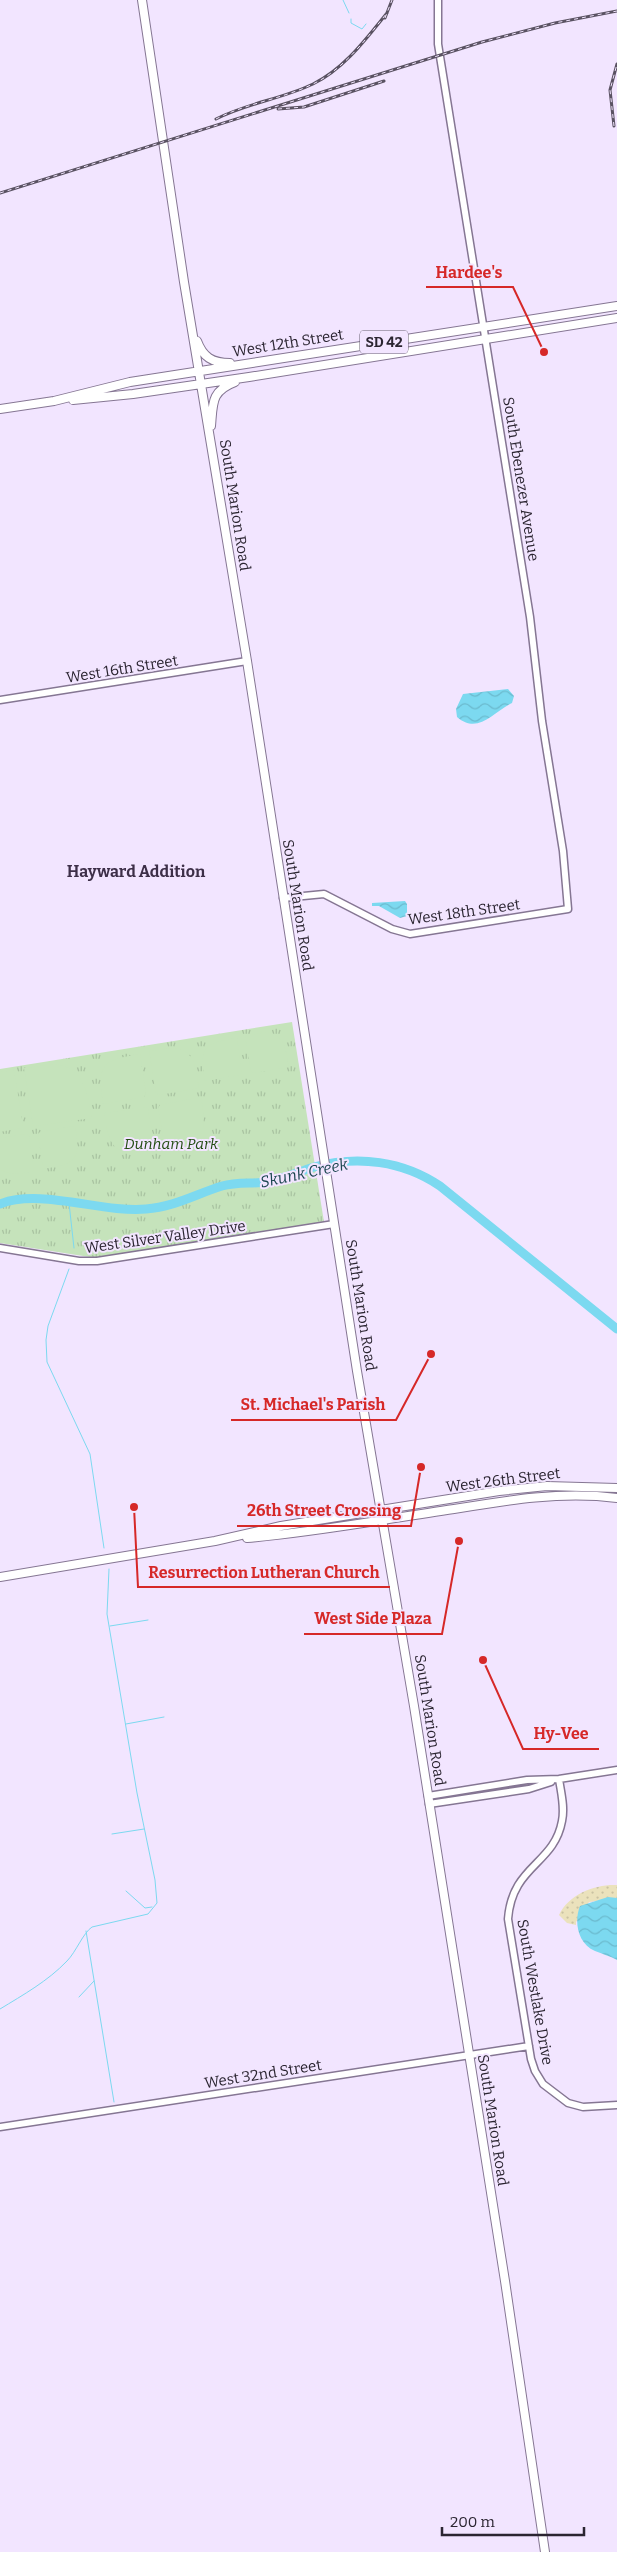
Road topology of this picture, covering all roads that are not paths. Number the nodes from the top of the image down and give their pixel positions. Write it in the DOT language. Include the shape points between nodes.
graph roads {
  1 [pos="142,0"];
  2 [pos="438,0"];
  3 [pos="617,306"];
  4 [pos="617,318"];
  5 [pos="484,326"];
  6 [pos="192,327"];
  7 [pos="486,338"];
  8 [pos="266,360"];
  9 [pos="199,371"];
  10 [pos="249,377"];
  11 [pos="201,384"];
  12 [pos="54,401"];
  13 [pos="0,409"];
  14 [pos="210,436"];
  15 [pos="247,661"];
  16 [pos="0,700"];
  17 [pos="283,898"];
  18 [pos="568,909"];
  19 [pos="334,1224"];
  20 [pos="0,1248"];
  21 [pos="530,1487"];
  22 [pos="607,1487"];
  23 [pos="617,1488"];
  24 [pos="531,1497"];
  25 [pos="617,1498"];
  26 [pos="453,1509"];
  27 [pos="381,1510"];
  28 [pos="382,1520"];
  29 [pos="215,1541"];
  30 [pos="0,1577"];
  31 [pos="617,1770"];
  32 [pos="559,1779"];
  33 [pos="428,1796"];
  34 [pos="429,1804"];
  35 [pos="529,2046"];
  36 [pos="469,2055"];
  37 [pos="617,2104"];
  38 [pos="0,2127"];
  39 [pos="545,2552"];
  1 -- 6 [label="main road, South Marion Road"];
  2 -- 5 [label="street, South Ebenezer Avenue" via="436,23 440,54"];
  3 -- 5 [label="main road, West 12th Street / SD 42"];
  4 -- 7 [label="main road, West 12th Street / SD 42"];
  5 -- 7 [label="street, South Ebenezer Avenue"];
  5 -- 8 [label="main road, West 12th Street / SD 42"];
  6 -- 8 [label="main road" via="201,350 211,360 230,363"];
  6 -- 9 [label="main road, South Marion Road"];
  7 -- 10 [label="main road, West 12th Street / SD 42"];
  7 -- 18 [label="street, South Ebenezer Avenue" via="530,617 542,721 563,851"];
  8 -- 9 [label="main road, West 12th Street / SD 42"];
  9 -- 11 [label="main road, South Marion Road"];
  9 -- 12 [label="main road, West 12th Street / SD 42" via="130,382"];
  10 -- 11 [label="main road, West 12th Street / SD 42"];
  10 -- 14 [label="main road" via="228,384 217,393 212,406"];
  11 -- 12 [label="main road, West 12th Street / SD 42"];
  11 -- 14 [label="main road, South Marion Road"];
  12 -- 13 [label="main road, West 12th Street / SD 42"];
  14 -- 15 [label="main road, South Marion Road"];
  15 -- 16 [label="street, West 16th Street"];
  15 -- 17 [label="main road, South Marion Road"];
  17 -- 18 [label="street, West 18th Street" via="324,894 392,929 410,934"];
  17 -- 19 [label="main road, South Marion Road"];
  19 -- 20 [label="street, West Silver Valley Drive" via="97,1261 69,1260"];
  19 -- 27 [label="main road, South Marion Road"];
  21 -- 22 [label="main road, West 26th Street"];
  21 -- 26 [label="main road" via="525,1493 479,1500"];
  21 -- 27 [label="main road, West 26th Street"];
  22 -- 23 [label="main road, West 26th Street"];
  22 -- 24 [label="main road" via="542,1490"];
  24 -- 25 [label="main road, West 26th Street" via="578,1495"];
  24 -- 26 [label="main road, West 26th Street"];
  26 -- 28 [label="main road, West 26th Street"];
  27 -- 28 [label="main road, South Marion Road"];
  27 -- 29 [label="main road, West 26th Street" via="281,1526"];
  28 -- 29 [label="main road, West 26th Street" via="293,1534"];
  28 -- 33 [label="main road, South Marion Road"];
  29 -- 30 [label="main road, West 26th Street"];
  31 -- 32 [label="street"];
  32 -- 33 [label="street" via="527,1780"];
  32 -- 34 [label="street" via="529,1789"];
  32 -- 35 [label="street, South Westlake Drive" via="563,1815 560,1830 550,1849 518,1883 508,1919"];
  33 -- 34 [label="main road, South Marion Road"];
  34 -- 36 [label="main road, South Marion Road"];
  35 -- 36 [label="street, West 32nd Street"];
  35 -- 37 [label="street, South Westlake Drive" via="535,2071 555,2095 583,2107"];
  36 -- 38 [label="street, West 32nd Street"];
  36 -- 39 [label="main road, South Marion Road"];
}
